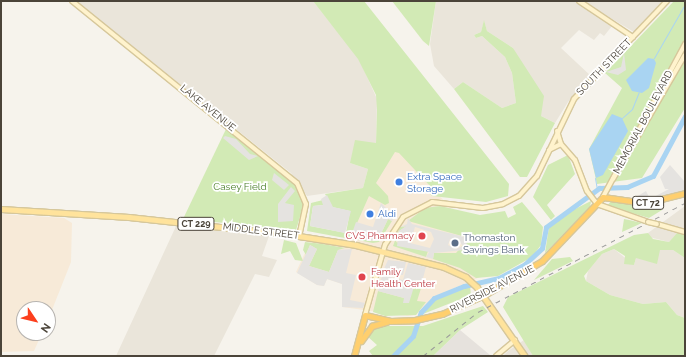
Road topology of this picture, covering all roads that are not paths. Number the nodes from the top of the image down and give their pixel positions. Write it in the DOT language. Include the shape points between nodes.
graph roads {
  1 [pos="72,1"];
  2 [pos="579,1"];
  3 [pos="667,1"];
  4 [pos="633,37"];
  5 [pos="685,44"];
  6 [pos="685,55"];
  7 [pos="558,130"];
  8 [pos="561,144"];
  9 [pos="549,150"];
  10 [pos="613,180"];
  11 [pos="685,193"];
  12 [pos="603,197"];
  13 [pos="597,204"];
  14 [pos="1,209"];
  15 [pos="685,232"];
  16 [pos="298,236"];
  17 [pos="383,252"];
  18 [pos="484,295"];
  19 [pos="365,315"];
  20 [pos="390,321"];
  21 [pos="515,340"];
  22 [pos="355,353"];
  23 [pos="496,356"];
  24 [pos="525,356"];
  1 -- 16 [label="main road, LAKE AVENUE" via="297,183 306,204"];
  2 -- 4 [label="main road"];
  3 -- 4 [label="main road, SOUTH STREET"];
  4 -- 7 [label="main road, SOUTH STREET" via="574,99"];
  5 -- 10 [label="main road, MEMORIAL BOULEVARD"];
  6 -- 10 [label="main road, MEMORIAL BOULEVARD"];
  7 -- 8 [label="main road"];
  7 -- 9 [label="main road, SOUTH STREET"];
  8 -- 9 [label="main road"];
  8 -- 13 [label="main road" via="575,160 587,191"];
  9 -- 17 [label="main road, SOUTH STREET" via="537,176 519,196 494,207 438,201 423,204 396,224"];
  10 -- 12 [label="main road, MEMORIAL BOULEVARD"];
  11 -- 12 [label="highway, CT 72" via="645,203"];
  12 -- 13 [label="highway, RIVERSIDE AVENUE"];
  13 -- 15 [label="main road, bridge"];
  13 -- 18 [label="highway, RIVERSIDE AVENUE" via="534,268"];
  14 -- 16 [label="main road, MIDDLE STREET / CT 229" via="129,217"];
  16 -- 17 [label="main road, MIDDLE STREET / CT 229"];
  17 -- 18 [label="main road, MIDDLE STREET / CT 229" via="444,267 469,279"];
  17 -- 19 [label="main road, SOUTH STREET"];
  18 -- 20 [label="highway, RIVERSIDE AVENUE" via="431,317"];
  18 -- 21 [label="main road, CT 229"];
  19 -- 20 [label="highway, RIVERSIDE AVENUE"];
  19 -- 22 [label="highway"];
  20 -- 22 [label="highway" via="367,330"];
  21 -- 23 [label="main road"];
  21 -- 24 [label="main road, CT 229"];
}
